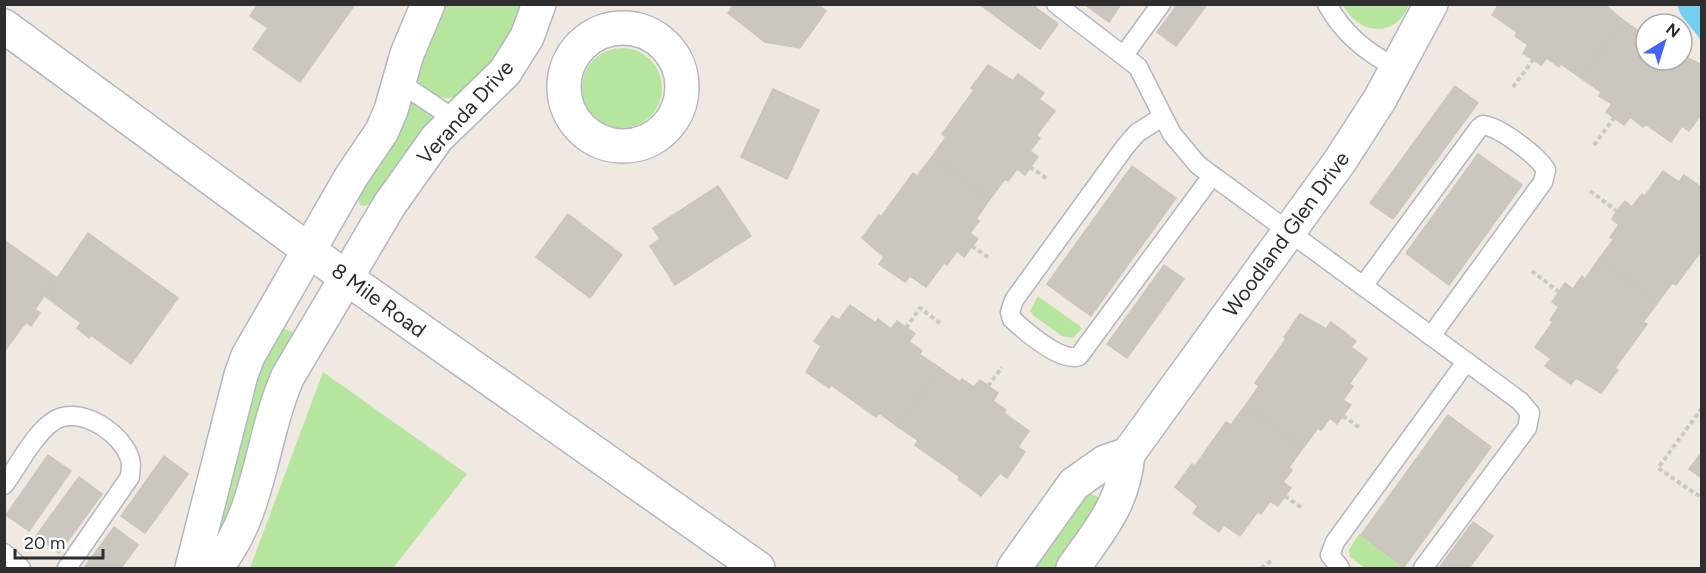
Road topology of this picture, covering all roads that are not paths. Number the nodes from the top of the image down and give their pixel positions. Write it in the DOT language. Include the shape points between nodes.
graph roads {
  1 [pos="428,4"];
  2 [pos="539,4"];
  3 [pos="1056,4"];
  4 [pos="1161,4"];
  5 [pos="1327,4"];
  6 [pos="1431,4"];
  7 [pos="4,26"];
  8 [pos="528,37"];
  9 [pos="1124,55"];
  10 [pos="571,59"];
  11 [pos="1397,68"];
  12 [pos="398,86"];
  13 [pos="1162,117"];
  14 [pos="456,120"];
  15 [pos="1212,176"];
  16 [pos="1288,232"];
  17 [pos="309,251"];
  18 [pos="348,279"];
  19 [pos="1363,286"];
  20 [pos="1431,336"];
  21 [pos="1466,362"];
  22 [pos="1128,454"];
  23 [pos="4,485"];
  24 [pos="4,553"];
  25 [pos="21,568"];
  26 [pos="67,568"];
  27 [pos="192,568"];
  28 [pos="215,568"];
  29 [pos="758,568"];
  30 [pos="1014,568"];
  31 [pos="1073,568"];
  32 [pos="1340,568"];
  33 [pos="1423,568"];
  1 -- 12 [label="street"];
  2 -- 8 [label="street, Veranda Drive"];
  3 -- 9 [label="lane"];
  4 -- 9 [label="lane"];
  5 -- 11 [label="lane" via="1352,39"];
  6 -- 11 [label="street, Woodland Glen Drive"];
  7 -- 17 [label="street, 8 Mile Road"];
  8 -- 10 [label="street"];
  8 -- 14 [label="street, Veranda Drive" via="505,72"];
  9 -- 13 [label="lane" via="1143,74"];
  11 -- 16 [label="street, Woodland Glen Drive" via="1346,151"];
  12 -- 14 [label="lane" via="420,95"];
  12 -- 17 [label="street" via="382,131"];
  13 -- 15 [label="lane" via="1183,150"];
  13 -- 15 [label="lane" via="1125,147 1014,300 1012,318 1058,354 1079,356"];
  14 -- 18 [label="street, Veranda Drive" via="437,138 390,204"];
  15 -- 16 [label="lane"];
  16 -- 19 [label="lane"];
  16 -- 22 [label="street, Woodland Glen Drive"];
  17 -- 18 [label="street, 8 Mile Road"];
  17 -- 27 [label="street" via="248,356"];
  18 -- 28 [label="street, Veranda Drive" via="288,376 243,524 229,552"];
  18 -- 29 [label="street, 8 Mile Road"];
  19 -- 20 [label="lane"];
  19 -- 20 [label="lane" via="1479,128 1494,128 1537,158 1546,170 1543,182"];
  20 -- 21 [label="lane"];
  21 -- 32 [label="lane" via="1335,542 1330,555"];
  21 -- 33 [label="lane" via="1520,401 1530,413 1530,421"];
  22 -- 30 [label="street" via="1105,462 1074,484"];
  22 -- 31 [label="street, Woodland Glen Drive" via="1120,496"];
  23 -- 26 [label="lane" via="52,422 68,414 87,418 122,444 131,460 130,477"];
  24 -- 25 [label="lane"];
}
